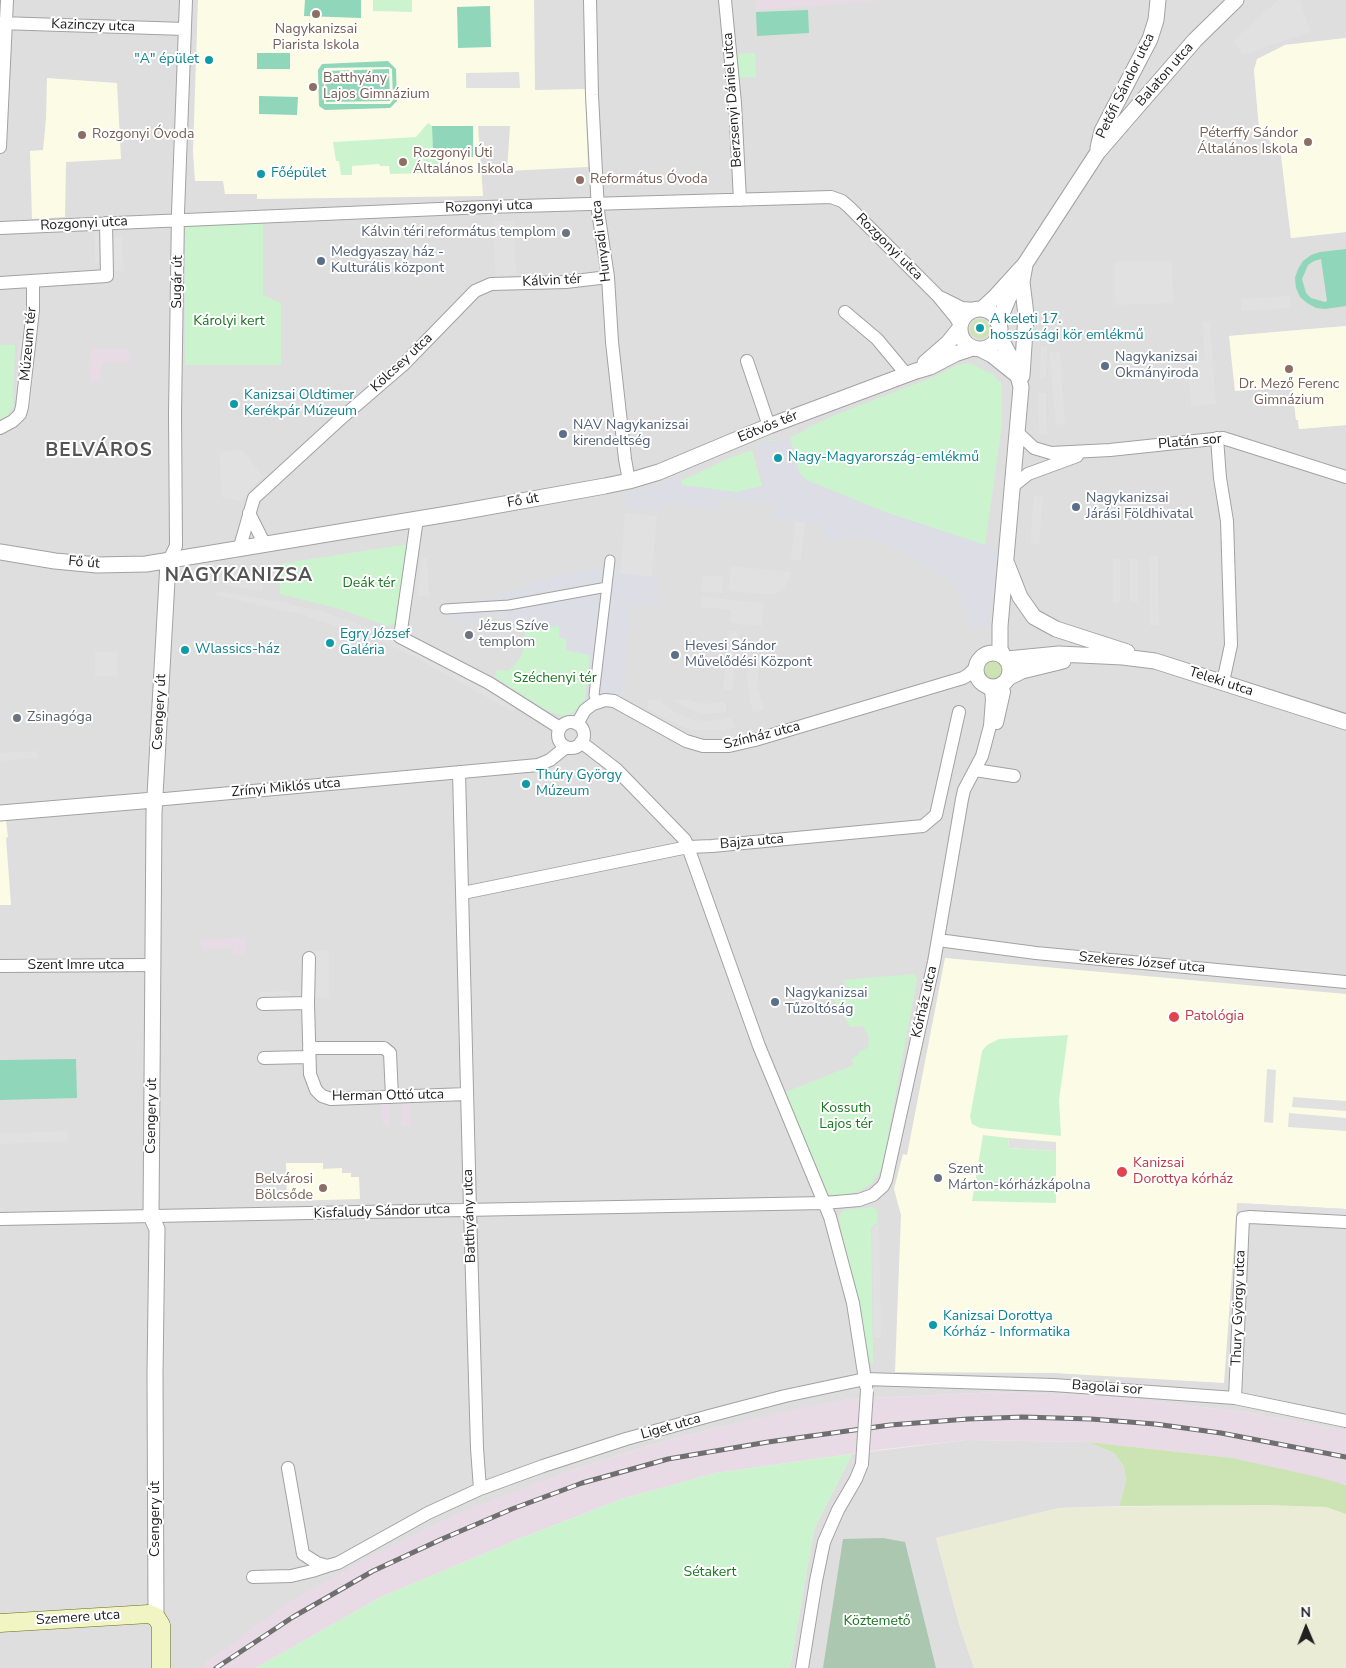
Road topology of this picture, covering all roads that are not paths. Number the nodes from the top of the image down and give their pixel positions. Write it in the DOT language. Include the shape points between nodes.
graph roads {
  1 [pos="7,0"];
  2 [pos="186,0"];
  3 [pos="590,0"];
  4 [pos="725,0"];
  5 [pos="1158,0"];
  6 [pos="1236,0"];
  7 [pos="3,23"];
  8 [pos="185,29"];
  9 [pos="0,146"];
  10 [pos="1098,152"];
  11 [pos="740,200"];
  12 [pos="597,203"];
  13 [pos="178,220"];
  14 [pos="106,223"];
  15 [pos="0,228"];
  16 [pos="1023,267"];
  17 [pos="608,277"];
  18 [pos="33,281"];
  19 [pos="0,283"];
  20 [pos="496,284"];
  21 [pos="938,296"];
  22 [pos="979,309"];
  23 [pos="845,312"];
  24 [pos="960,327"];
  25 [pos="999,329"];
  26 [pos="976,349"];
  27 [pos="747,362"];
  28 [pos="912,372"];
  29 [pos="1019,382"];
  30 [pos="769,426"];
  31 [pos="0,428"];
  32 [pos="1017,432"];
  33 [pos="1218,438"];
  34 [pos="1089,452"];
  35 [pos="1346,478"];
  36 [pos="629,481"];
  37 [pos="1013,486"];
  38 [pos="250,513"];
  39 [pos="418,519"];
  40 [pos="265,545"];
  41 [pos="239,550"];
  42 [pos="0,552"];
  43 [pos="610,560"];
  44 [pos="1006,561"];
  45 [pos="168,562"];
  46 [pos="607,587"];
  47 [pos="445,609"];
  48 [pos="1094,656"];
  49 [pos="1005,657"];
  50 [pos="1154,661"];
  51 [pos="981,672"];
  52 [pos="1005,681"];
  53 [pos="1223,682"];
  54 [pos="599,701"];
  55 [pos="959,712"];
  56 [pos="1346,722"];
  57 [pos="577,724"];
  58 [pos="560,728"];
  59 [pos="581,742"];
  60 [pos="566,747"];
  61 [pos="982,756"];
  62 [pos="975,770"];
  63 [pos="459,772"];
  64 [pos="1014,776"];
  65 [pos="154,800"];
  66 [pos="0,813"];
  67 [pos="688,847"];
  68 [pos="463,894"];
  69 [pos="938,940"];
  70 [pos="309,958"];
  71 [pos="0,966"];
  72 [pos="152,966"];
  73 [pos="1346,982"];
  74 [pos="308,1003"];
  75 [pos="263,1004"];
  76 [pos="309,1052"];
  77 [pos="264,1058"];
  78 [pos="467,1094"];
  79 [pos="392,1097"];
  80 [pos="824,1203"];
  81 [pos="470,1209"];
  82 [pos="151,1216"];
  83 [pos="0,1219"];
  84 [pos="1346,1222"];
  85 [pos="866,1385"];
  86 [pos="1235,1398"];
  87 [pos="1346,1421"];
  88 [pos="288,1468"];
  89 [pos="480,1489"];
  90 [pos="327,1566"];
  91 [pos="253,1577"];
  92 [pos="156,1617"];
  93 [pos="0,1623"];
  94 [pos="161,1668"];
  95 [pos="802,1668"];
  1 -- 7 [label="street"];
  2 -- 8 [label="street, Sugár út"];
  3 -- 12 [label="street, Hunyadi utca"];
  4 -- 11 [label="street, Berzsenyi Dániel utca"];
  5 -- 10 [label="street, Petőfi Sándor utca" via="1154,30 1102,131"];
  6 -- 10 [label="street, Balaton utca" via="1195,40"];
  7 -- 8 [label="street, Kazinczy utca"];
  7 -- 9 [label="street"];
  8 -- 13 [label="street, Sugár út"];
  10 -- 16 [label="street, Petőfi Sándor utca"];
  11 -- 12 [label="street, Rozgonyi utca"];
  11 -- 21 [label="street, Rozgonyi utca" via="836,198 849,207"];
  12 -- 13 [label="street, Rozgonyi utca"];
  12 -- 17 [label="street, Hunyadi utca"];
  13 -- 14 [label="street, Rozgonyi utca"];
  13 -- 45 [label="street, Sugár út" via="176,546"];
  14 -- 15 [label="street, Rozgonyi utca"];
  14 -- 18 [label="street" via="107,276"];
  16 -- 22 [label="street, Petőfi Sándor utca"];
  16 -- 25 [label="street, Petőfi Sándor utca"];
  16 -- 29 [label="street" via="1026,315"];
  17 -- 20 [label="street, Kálvin tér"];
  17 -- 36 [label="street, Hunyadi utca" via="612,342"];
  18 -- 19 [label="street"];
  18 -- 31 [label="street, Múzeum tér" via="34,310 22,407 13,421"];
  20 -- 38 [label="street, Kölcsey utca" via="485,285 475,291 403,365 254,498"];
  21 -- 22 [label="street, Rozgonyi utca" via="962,308"];
  21 -- 24 [label="street, Rozgonyi utca"];
  22 -- 24 [label="street" via="965,315"];
  22 -- 25 [label="street" via="991,313"];
  23 -- 28 [label="street"];
  24 -- 26 [label="street" via="963,339"];
  24 -- 28 [label="street, Eötvös tér" via="948,343"];
  25 -- 26 [label="street" via="990,347"];
  25 -- 29 [label="street"];
  26 -- 28 [label="street, Eötvös tér"];
  26 -- 29 [label="street" via="992,355"];
  27 -- 30 [label="street"];
  28 -- 30 [label="street, Eötvös tér"];
  29 -- 32 [label="street"];
  30 -- 36 [label="street, Eötvös tér" via="659,472"];
  32 -- 34 [label="street, Platán sor" via="1034,448 1050,453"];
  32 -- 37 [label="street"];
  33 -- 34 [label="street, Platán sor"];
  33 -- 35 [label="street, Platán sor"];
  33 -- 53 [label="street" via="1220,478 1228,520 1231,645"];
  34 -- 37 [label="street, Platán sor" via="1028,474"];
  36 -- 39 [label="street, Fő út"];
  37 -- 44 [label="street"];
  38 -- 40 [label="street"];
  38 -- 41 [label="street, Kölcsey utca"];
  39 -- 40 [label="street"];
  39 -- 58 [label="street" via="400,637 489,684"];
  40 -- 41 [label="street"];
  41 -- 45 [label="street"];
  42 -- 45 [label="street, Fő út" via="97,565"];
  43 -- 46 [label="street"];
  44 -- 49 [label="street" via="999,636 1000,649"];
  44 -- 50 [label="street" via="1020,597 1034,617 1056,629"];
  44 -- 51 [label="street"];
  45 -- 65 [label="street, Csengery út"];
  46 -- 47 [label="street" via="509,605"];
  46 -- 54 [label="street" via="594,695"];
  48 -- 49 [label="street, Teleki utca"];
  48 -- 50 [label="street, Teleki utca"];
  48 -- 52 [label="street, Teleki utca" via="1052,662 1022,671"];
  49 -- 51 [label="street" via="992,653"];
  49 -- 52 [label="street" via="1010,668"];
  50 -- 53 [label="street, Teleki utca"];
  51 -- 52 [label="street" via="992,687"];
  51 -- 54 [label="street, Színház utca" via="729,746 703,746 680,738 614,701"];
  51 -- 61 [label="street, Kórház utca" via="991,691 992,711"];
  52 -- 61 [label="street, Kórház utca" via="993,742"];
  53 -- 56 [label="street, Teleki utca"];
  54 -- 57 [label="street" via="585,710"];
  55 -- 67 [label="street, Bajza utca" via="936,815 923,826"];
  57 -- 58 [label="street" via="570,722"];
  57 -- 59 [label="street" via="583,734"];
  58 -- 60 [label="street" via="558,738"];
  59 -- 60 [label="street" via="574,747"];
  59 -- 67 [label="street" via="616,769"];
  60 -- 63 [label="street, Zrínyi Miklós utca" via="538,765"];
  61 -- 62 [label="street, Kórház utca"];
  62 -- 64 [label="street"];
  62 -- 69 [label="street, Kórház utca" via="964,790 960,807"];
  63 -- 65 [label="street, Zrínyi Miklós utca"];
  63 -- 68 [label="street, Batthyány utca"];
  65 -- 66 [label="street, Zrínyi Miklós utca"];
  65 -- 72 [label="street, Csengery út"];
  67 -- 68 [label="street, Bajza utca"];
  67 -- 80 [label="street" via="759,1046"];
  68 -- 78 [label="street, Batthyány utca"];
  69 -- 73 [label="street, Szekeres József utca" via="1077,957"];
  69 -- 80 [label="street, Kórház utca" via="886,1180 873,1196"];
  70 -- 74 [label="street, Herman Ottó utca"];
  71 -- 72 [label="street, Szent Imre utca"];
  72 -- 82 [label="street, Csengery út"];
  74 -- 75 [label="street"];
  74 -- 76 [label="street, Herman Ottó utca"];
  76 -- 77 [label="street"];
  76 -- 79 [label="street, Herman Ottó utca" via="310,1074 322,1096 331,1100"];
  76 -- 79 [label="street" via="384,1048 390,1053"];
  78 -- 79 [label="street, Herman Ottó utca"];
  78 -- 81 [label="street, Batthyány utca"];
  80 -- 81 [label="street, Kisfaludy Sándor utca"];
  80 -- 85 [label="street" via="850,1293"];
  81 -- 82 [label="street, Kisfaludy Sándor utca"];
  81 -- 89 [label="street, Batthyány utca"];
  82 -- 83 [label="street, Kisfaludy Sándor utca"];
  82 -- 92 [label="street, Csengery út" via="158,1229 154,1374"];
  84 -- 86 [label="street, Thury György utca" via="1243,1218"];
  85 -- 86 [label="street, Bagolai sor" via="1053,1384"];
  85 -- 89 [label="street, Liget utca" via="785,1396 644,1434"];
  85 -- 95 [label="street, bridge" via="862,1464 824,1542"];
  86 -- 87 [label="street, Bagolai sor"];
  88 -- 90 [label="street" via="304,1554"];
  89 -- 90 [label="street"];
  90 -- 91 [label="street" via="291,1576"];
  92 -- 93 [label="main road, Szemere utca" via="138,1614"];
  92 -- 94 [label="main road, Csengery út" via="161,1625"];
}
